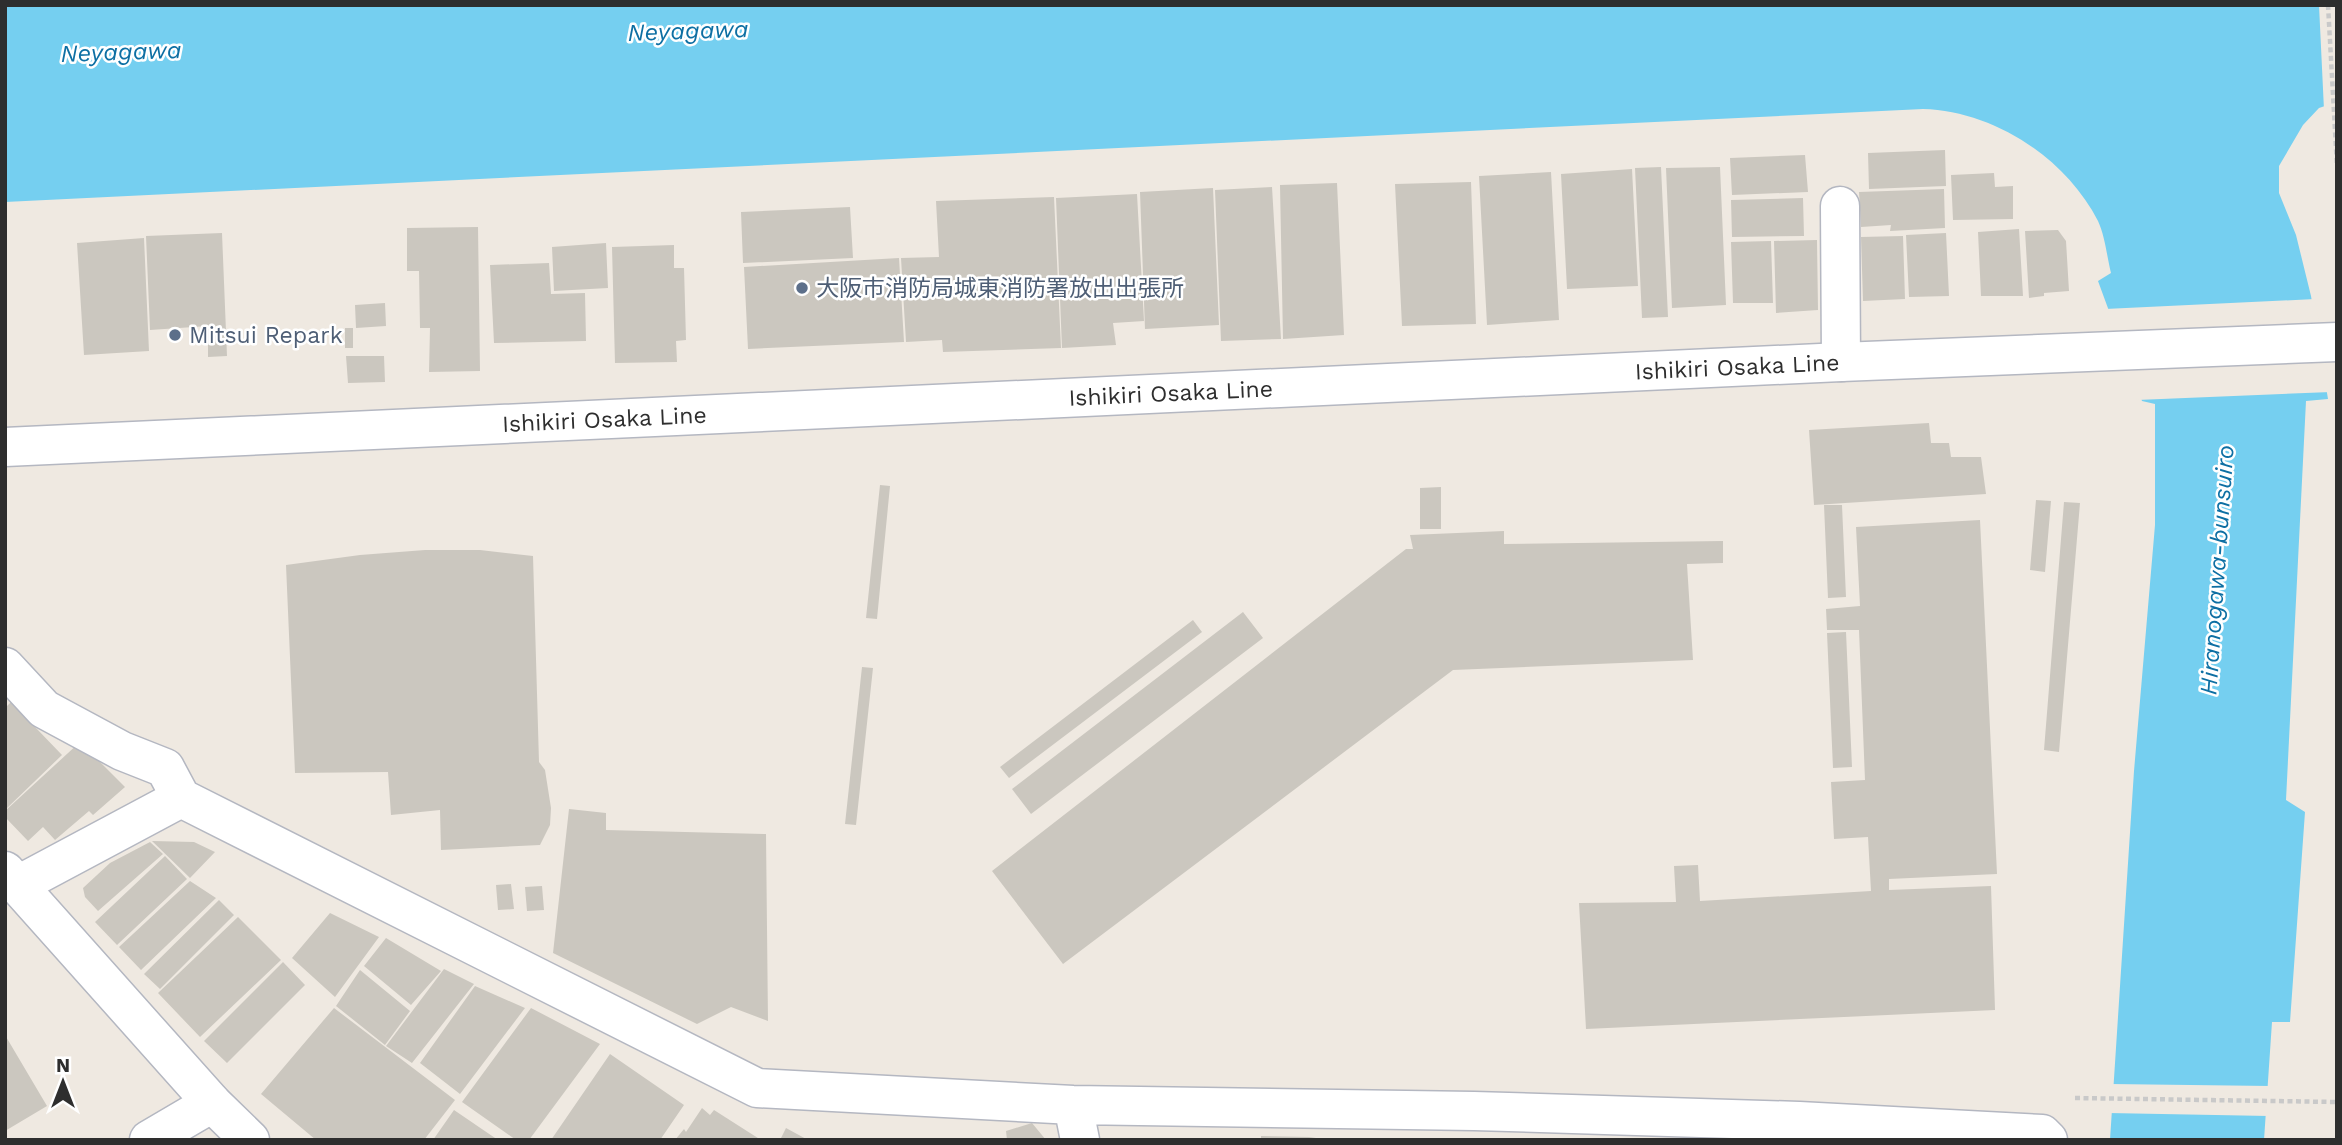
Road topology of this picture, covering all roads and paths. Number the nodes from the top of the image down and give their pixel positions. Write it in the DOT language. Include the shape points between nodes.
graph roads {
  1 [pos="2328,5"];
  2 [pos="2337,166"];
  3 [pos="1840,206"];
  4 [pos="2332,342"];
  5 [pos="1841,362"];
  6 [pos="5,447"];
  7 [pos="5,667"];
  8 [pos="181,797"];
  9 [pos="12,878"];
  10 [pos="2071,1098"];
  11 [pos="2337,1102"];
  12 [pos="212,1103"];
  13 [pos="1076,1123"];
  14 [pos="1473,1125"];
  15 [pos="149,1140"];
  16 [pos="250,1140"];
  17 [pos="2048,1140"];
  1 -- 2 [label="path"];
  3 -- 5 [label="street"];
  4 -- 5 [label="street, Ishikiri Osaka Line"];
  5 -- 6 [label="street, Ishikiri Osaka Line"];
  7 -- 8 [label="street" via="44,709 93,737 165,768"];
  8 -- 9 [label="street"];
  8 -- 13 [label="street" via="757,1088"];
  9 -- 12 [label="street"];
  10 -- 11 [label="path"];
  12 -- 15 [label="street"];
  12 -- 16 [label="street"];
  13 -- 14 [label="street"];
  14 -- 17 [label="street" via="1934,1128 2042,1134"];
}
